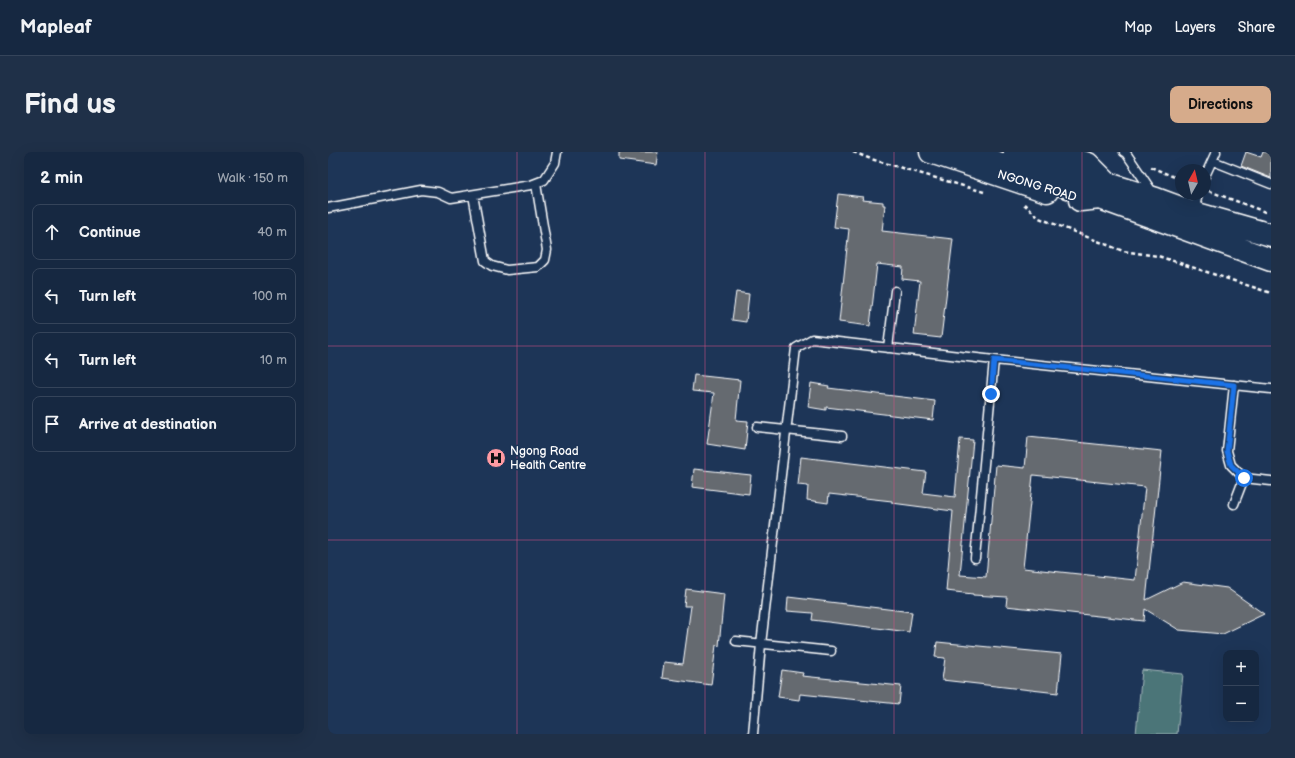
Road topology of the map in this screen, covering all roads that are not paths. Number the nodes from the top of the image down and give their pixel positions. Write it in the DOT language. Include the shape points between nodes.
graph roads {
  1 [pos="557,152"];
  2 [pos="931,152"];
  3 [pos="966,152"];
  4 [pos="1015,152"];
  5 [pos="1051,152"];
  6 [pos="1216,152"];
  7 [pos="1125,153"];
  8 [pos="1213,161"];
  9 [pos="1211,165"];
  10 [pos="536,184"];
  11 [pos="1271,184"];
  12 [pos="1104,191"];
  13 [pos="473,194"];
  14 [pos="1156,199"];
  15 [pos="1196,204"];
  16 [pos="328,208"];
  17 [pos="1271,235"];
  18 [pos="1271,260"];
  19 [pos="895,291"];
  20 [pos="888,348"];
  21 [pos="994,360"];
  22 [pos="1234,385"];
  23 [pos="1271,389"];
  24 [pos="757,427"];
  25 [pos="787,430"];
  26 [pos="842,436"];
  27 [pos="1244,478"];
  28 [pos="1271,481"];
  29 [pos="1234,504"];
  30 [pos="975,558"];
  31 [pos="736,641"];
  32 [pos="761,644"];
  33 [pos="830,651"];
  34 [pos="753,734"];
  1 -- 10 [label="lane" via="555,163 544,180"];
  2 -- 12 [label="main road, NGONG ROAD" via="1076,200"];
  3 -- 12 [label="main road, NGONG ROAD"];
  4 -- 12 [label="main road, NGONG ROAD"];
  5 -- 12 [label="main road, NGONG ROAD" via="1088,164"];
  6 -- 8 [label="lane"];
  7 -- 14 [label="lane"];
  8 -- 9 [label="lane"];
  8 -- 11 [label="lane"];
  10 -- 13 [label="lane"];
  10 -- 13 [label="lane" via="547,250 545,260 538,267 506,270 485,261"];
  12 -- 14 [label="main road, NGONG ROAD"];
  12 -- 18 [label="main road"];
  13 -- 16 [label="lane" via="450,198 438,192 421,190"];
  14 -- 15 [label="main road, NGONG ROAD"];
  15 -- 17 [label="main road, NGONG ROAD"];
  19 -- 20 [label="lane"];
  20 -- 21 [label="lane"];
  20 -- 25 [label="lane" via="812,338 796,348"];
  21 -- 22 [label="lane"];
  21 -- 30 [label="lane"];
  22 -- 23 [label="lane"];
  22 -- 27 [label="lane" via="1227,451 1231,465"];
  24 -- 25 [label="lane"];
  25 -- 26 [label="lane"];
  25 -- 32 [label="lane"];
  27 -- 28 [label="lane"];
  27 -- 29 [label="lane"];
  31 -- 32 [label="lane"];
  32 -- 33 [label="lane"];
  32 -- 34 [label="lane"];
}
